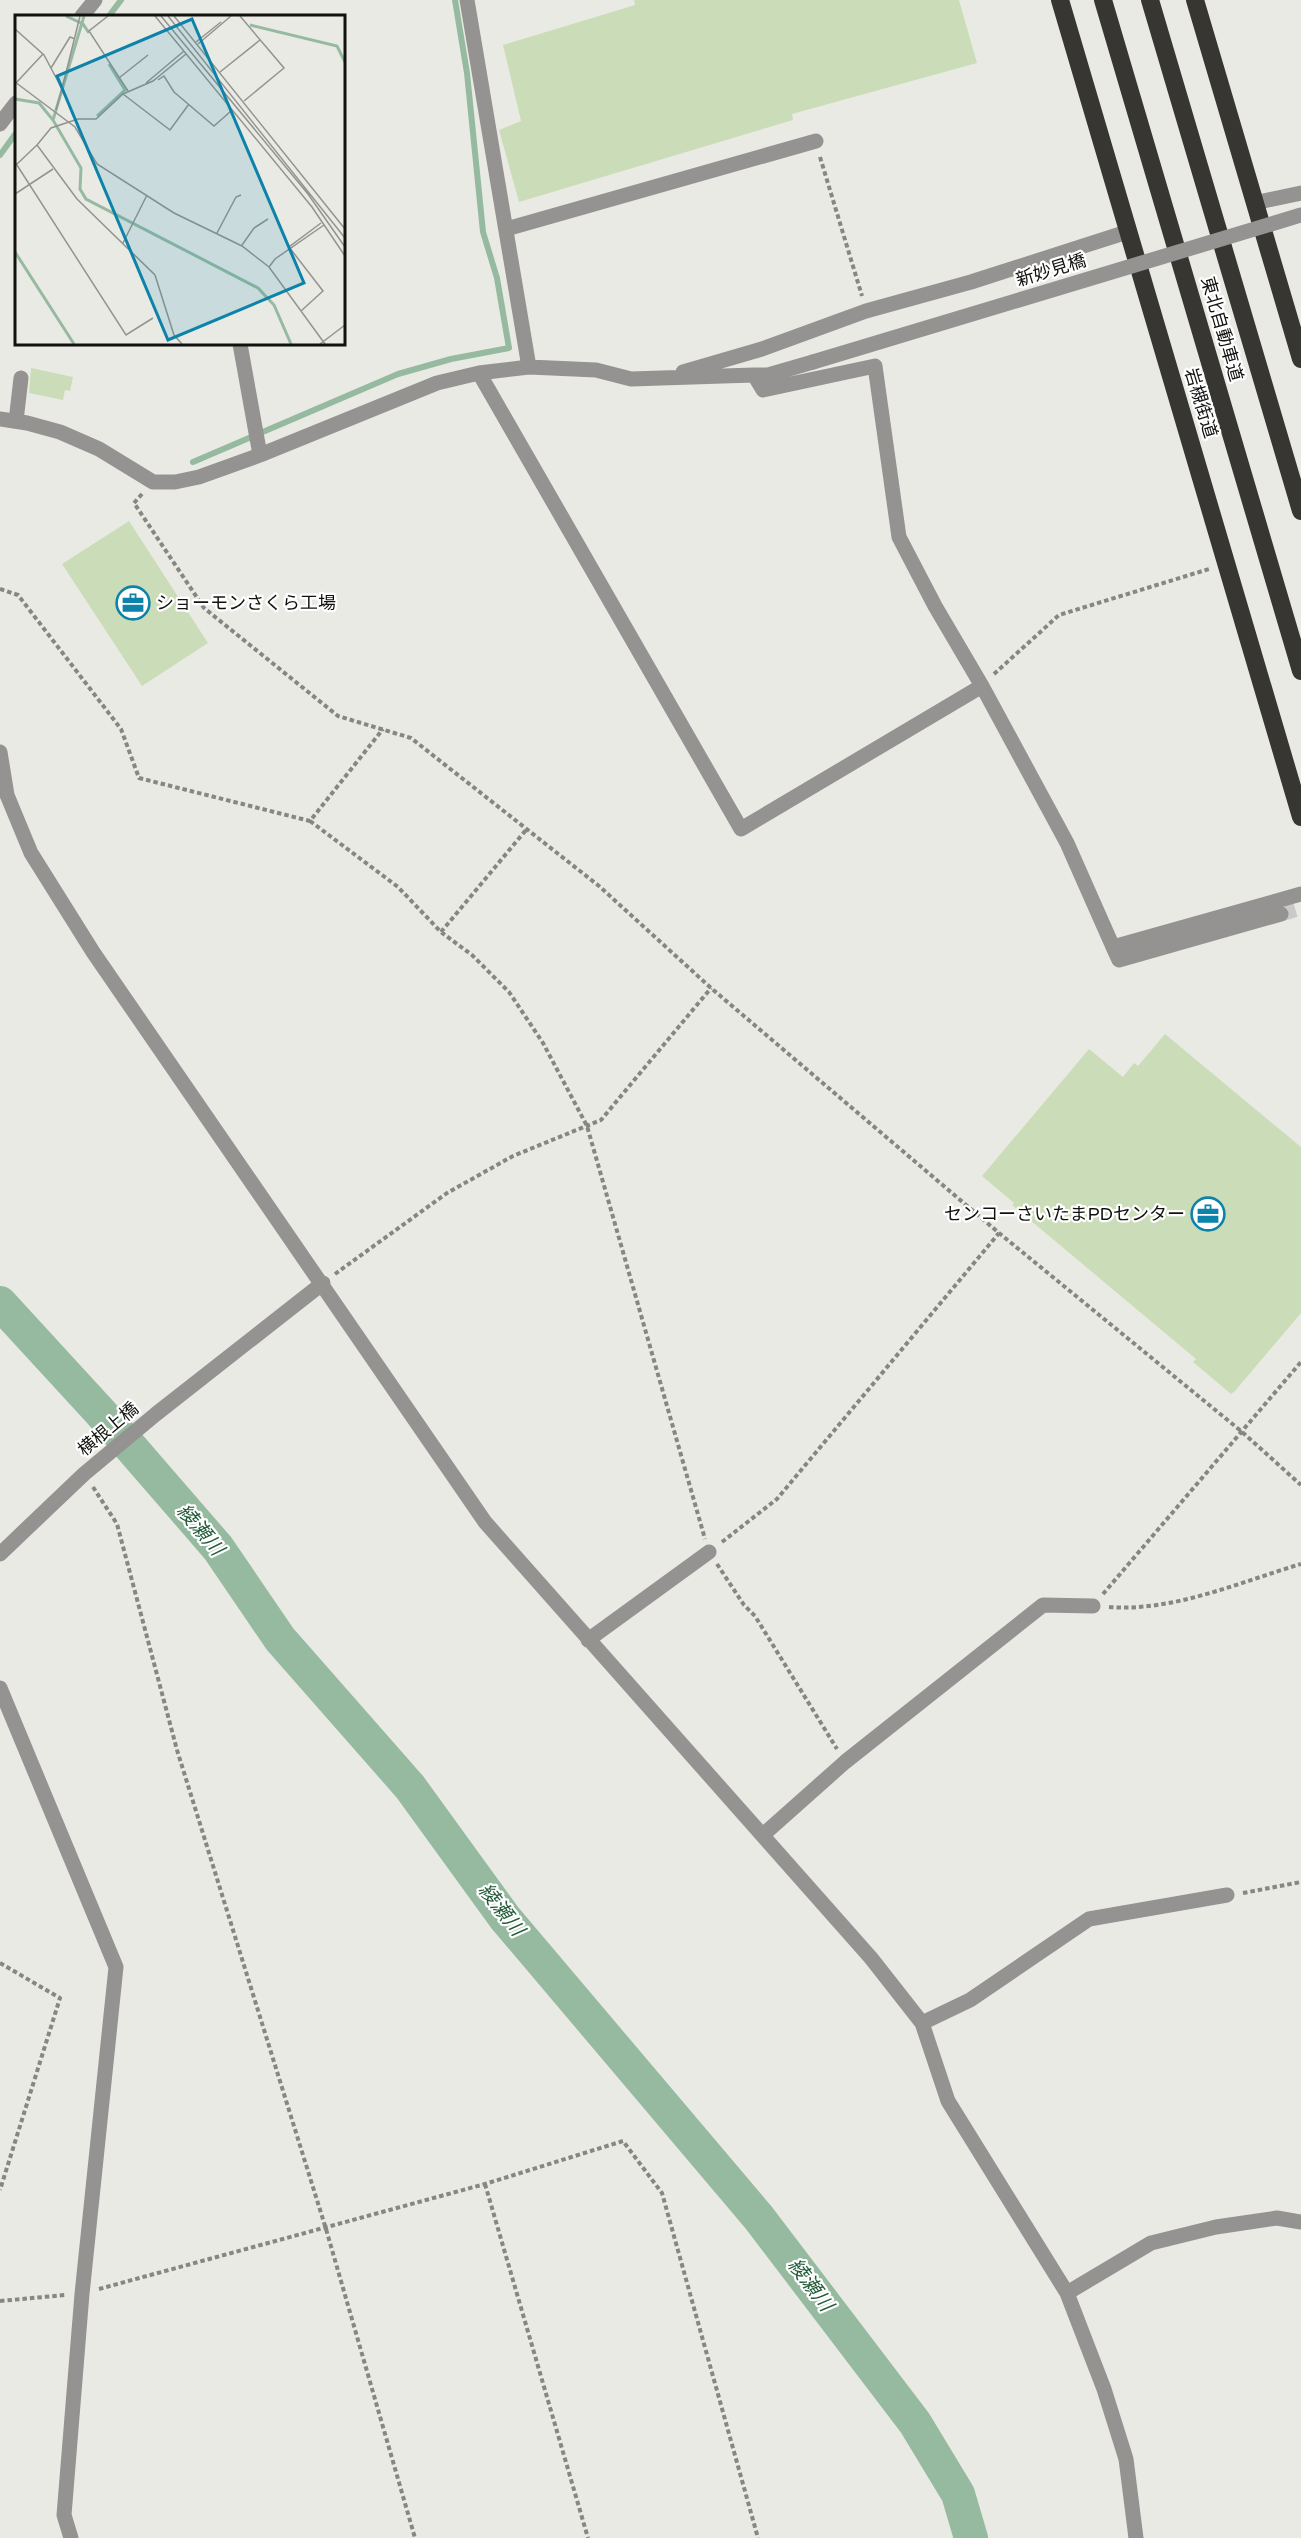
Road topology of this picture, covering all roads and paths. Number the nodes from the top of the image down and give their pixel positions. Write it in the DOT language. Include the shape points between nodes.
graph roads {
  1 [pos="95,0"];
  2 [pos="467,0"];
  3 [pos="1060,0"];
  4 [pos="1103,0"];
  5 [pos="1150,0"];
  6 [pos="1195,0"];
  7 [pos="83,15"];
  8 [pos="15,104"];
  9 [pos="0,123"];
  10 [pos="816,141"];
  11 [pos="1301,193"];
  12 [pos="1254,203"];
  13 [pos="1301,215"];
  14 [pos="506,229"];
  15 [pos="1128,232"];
  16 [pos="866,311"];
  17 [pos="240,345"];
  18 [pos="1301,359"];
  19 [pos="529,367"];
  20 [pos="479,373"];
  21 [pos="754,375"];
  22 [pos="21,378"];
  23 [pos="660,379"];
  24 [pos="0,419"];
  25 [pos="16,421"];
  26 [pos="260,455"];
  27 [pos="153,482"];
  28 [pos="1301,511"];
  29 [pos="1227,563"];
  30 [pos="0,589"];
  31 [pos="1301,671"];
  32 [pos="982,686"];
  33 [pos="383,729"];
  34 [pos="0,752"];
  35 [pos="1301,817"];
  36 [pos="310,821"];
  37 [pos="526,830"];
  38 [pos="1301,894"];
  39 [pos="1281,915"];
  40 [pos="441,932"];
  41 [pos="1113,947"];
  42 [pos="711,988"];
  43 [pos="587,1126"];
  44 [pos="999,1233"];
  45 [pos="323,1283"];
  46 [pos="1301,1362"];
  47 [pos="1241,1431"];
  48 [pos="84,1474"];
  49 [pos="1301,1485"];
  50 [pos="709,1552"];
  51 [pos="0,1554"];
  52 [pos="1301,1564"];
  53 [pos="1093,1606"];
  54 [pos="588,1640"];
  55 [pos="0,1688"];
  56 [pos="845,1762"];
  57 [pos="763,1835"];
  58 [pos="1301,1882"];
  59 [pos="1227,1896"];
  60 [pos="0,1963"];
  61 [pos="922,2023"];
  62 [pos="485,2184"];
  63 [pos="0,2190"];
  64 [pos="1301,2222"];
  65 [pos="326,2229"];
  66 [pos="1067,2293"];
  67 [pos="82,2294"];
  68 [pos="0,2301"];
  69 [pos="71,2538"];
  70 [pos="415,2538"];
  71 [pos="588,2538"];
  72 [pos="758,2538"];
  73 [pos="1136,2538"];
  1 -- 7 [label="street"];
  2 -- 14 [label="street"];
  3 -- 15 [label="highway, 岩槻街道"];
  4 -- 31 [label="highway, 東北自動車道"];
  5 -- 28 [label="highway, 東北自動車道"];
  6 -- 12 [label="highway"];
  8 -- 9 [label="street"];
  10 -- 14 [label="street"];
  10 -- 16 [label="path"];
  11 -- 12 [label="street"];
  12 -- 18 [label="highway"];
  13 -- 21 [label="street, 新妙見橋, bridge" via="813,362 768,375"];
  14 -- 19 [label="street"];
  15 -- 16 [label="street"];
  15 -- 29 [label="highway, 岩槻街道"];
  16 -- 23 [label="street" via="762,349"];
  17 -- 26 [label="street"];
  19 -- 20 [label="street"];
  19 -- 23 [label="street" via="596,370 631,379"];
  20 -- 26 [label="street" via="437,383"];
  20 -- 32 [label="street" via="741,829"];
  21 -- 23 [label="street, 新妙見橋"];
  21 -- 32 [label="street" via="763,390 875,366 899,537"];
  22 -- 25 [label="street"];
  24 -- 25 [label="street"];
  25 -- 27 [label="street" via="70,436"];
  26 -- 27 [label="street" via="199,477"];
  27 -- 33 [label="path" via="134,503 204,608 338,716"];
  29 -- 32 [label="path" via="1059,615"];
  29 -- 35 [label="highway, 岩槻街道"];
  30 -- 36 [label="path" via="18,596 121,729 139,778"];
  32 -- 41 [label="street" via="1067,843"];
  33 -- 36 [label="path"];
  33 -- 37 [label="path" via="411,738"];
  34 -- 45 [label="street" via="7,795 31,853 93,952"];
  36 -- 40 [label="path" via="398,887"];
  37 -- 40 [label="path"];
  37 -- 42 [label="path" via="599,886"];
  38 -- 41 [label="street"];
  39 -- 41 [label="street" via="1119,960"];
  40 -- 43 [label="path" via="472,955 509,992 543,1043"];
  42 -- 43 [label="path" via="601,1120"];
  42 -- 44 [label="path"];
  43 -- 45 [label="path" via="513,1156 447,1193"];
  43 -- 50 [label="path"];
  44 -- 47 [label="path"];
  44 -- 50 [label="path" via="777,1499"];
  45 -- 48 [label="street, 横根上橋"];
  45 -- 54 [label="street" via="485,1522"];
  46 -- 47 [label="path"];
  47 -- 49 [label="path"];
  47 -- 53 [label="path"];
  48 -- 51 [label="street, 横根上橋"];
  48 -- 65 [label="path" via="117,1524 177,1750"];
  50 -- 54 [label="street"];
  50 -- 56 [label="path" via="755,1616"];
  52 -- 53 [label="path" via="1168,1604 1135,1608"];
  53 -- 56 [label="street" via="1043,1605"];
  54 -- 57 [label="street"];
  55 -- 67 [label="street" via="116,1967"];
  56 -- 57 [label="street"];
  57 -- 61 [label="street" via="871,1958"];
  58 -- 59 [label="path"];
  59 -- 61 [label="street" via="1089,1919 970,2000"];
  60 -- 63 [label="path" via="60,1998"];
  61 -- 66 [label="street" via="948,2101"];
  62 -- 65 [label="path"];
  62 -- 71 [label="path"];
  62 -- 72 [label="path" via="623,2141 662,2193"];
  64 -- 66 [label="street" via="1277,2217 1151,2243"];
  65 -- 67 [label="path"];
  65 -- 70 [label="path"];
  66 -- 73 [label="street" via="1126,2459"];
  67 -- 68 [label="path"];
  67 -- 69 [label="street" via="64,2515"];
}
